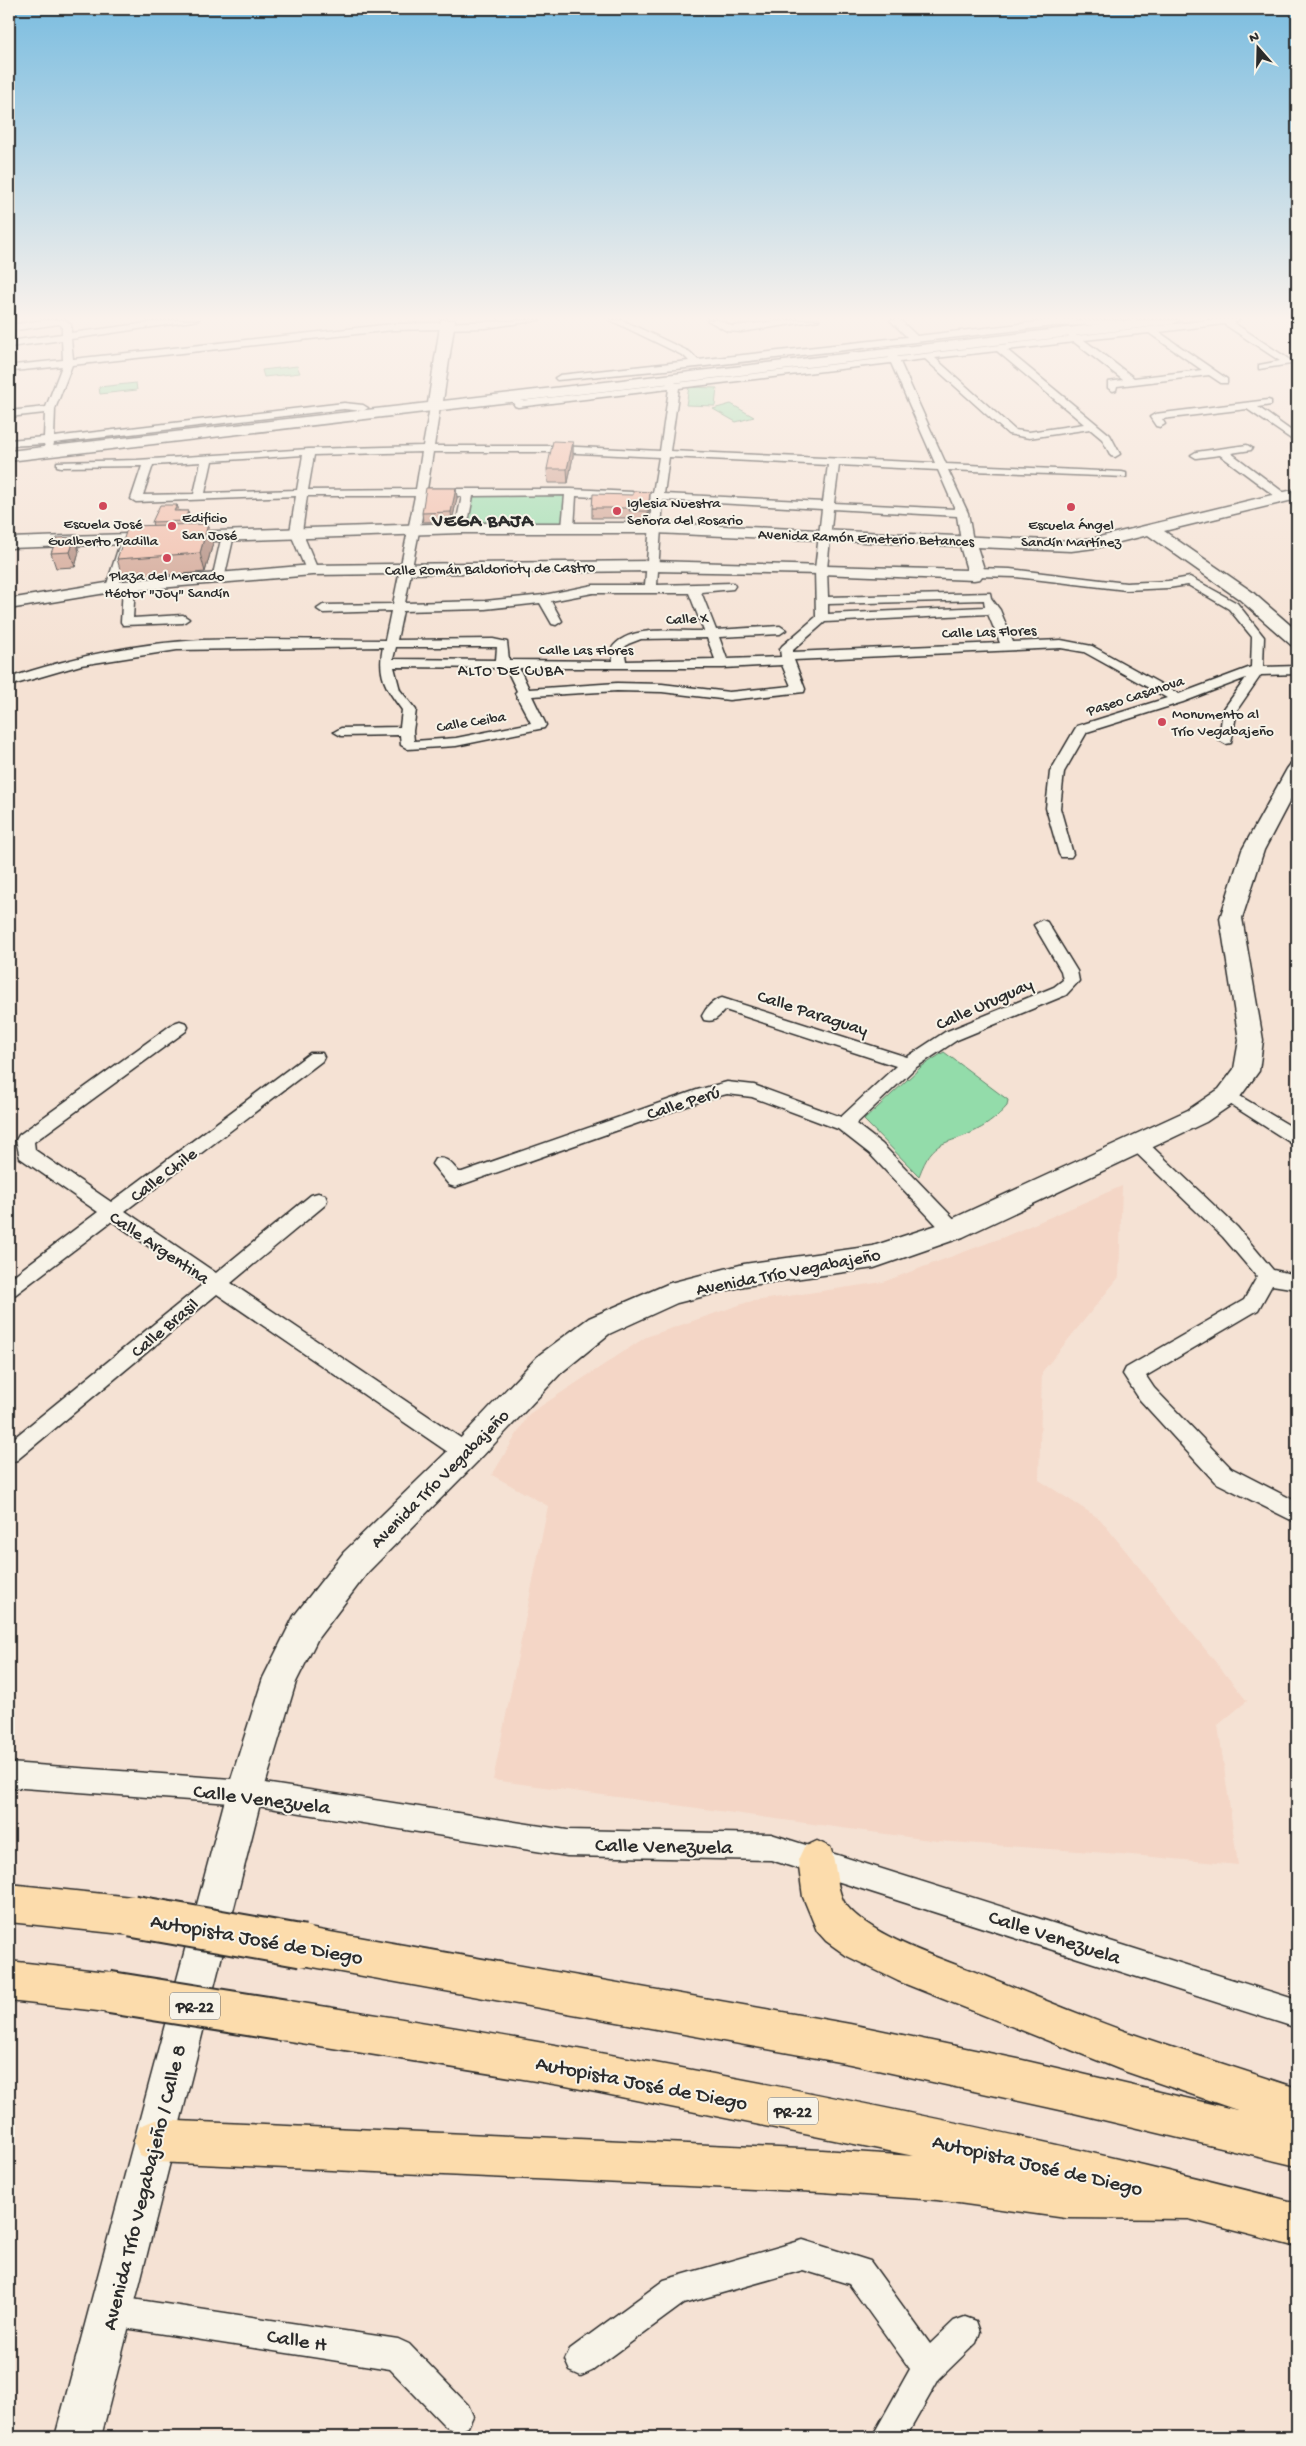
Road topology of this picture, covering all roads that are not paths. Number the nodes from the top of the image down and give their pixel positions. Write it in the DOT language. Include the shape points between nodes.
graph roads {
  1 [pos="49,434"];
  2 [pos="106,434"];
  3 [pos="122,434"];
  4 [pos="185,434"];
  5 [pos="430,434"];
  6 [pos="668,434"];
  7 [pos="928,434"];
  8 [pos="1103,434"];
  9 [pos="49,442"];
  10 [pos="9,443"];
  11 [pos="1247,448"];
  12 [pos="427,449"];
  13 [pos="9,450"];
  14 [pos="308,452"];
  15 [pos="1223,452"];
  16 [pos="666,453"];
  17 [pos="1115,454"];
  18 [pos="1196,455"];
  19 [pos="9,456"];
  20 [pos="207,458"];
  21 [pos="149,461"];
  22 [pos="834,462"];
  23 [pos="61,464"];
  24 [pos="943,468"];
  25 [pos="1122,475"];
  26 [pos="421,491"];
  27 [pos="468,492"];
  28 [pos="571,492"];
  29 [pos="301,493"];
  30 [pos="1290,496"];
  31 [pos="199,497"];
  32 [pos="658,497"];
  33 [pos="828,506"];
  34 [pos="1222,512"];
  35 [pos="962,513"];
  36 [pos="461,528"];
  37 [pos="568,528"];
  38 [pos="655,528"];
  39 [pos="415,529"];
  40 [pos="1150,530"];
  41 [pos="296,532"];
  42 [pos="228,535"];
  43 [pos="824,535"];
  44 [pos="128,538"];
  45 [pos="967,541"];
  46 [pos="9,543"];
  47 [pos="1095,543"];
  48 [pos="1181,551"];
  49 [pos="652,566"];
  50 [pos="407,569"];
  51 [pos="821,569"];
  52 [pos="312,570"];
  53 [pos="975,573"];
  54 [pos="218,579"];
  55 [pos="121,586"];
  56 [pos="729,586"];
  57 [pos="651,588"];
  58 [pos="694,589"];
  59 [pos="986,596"];
  60 [pos="544,599"];
  61 [pos="822,601"];
  62 [pos="9,604"];
  63 [pos="400,608"];
  64 [pos="322,609"];
  65 [pos="994,610"];
  66 [pos="822,618"];
  67 [pos="183,619"];
  68 [pos="556,621"];
  69 [pos="780,630"];
  70 [pos="711,633"];
  71 [pos="1297,641"];
  72 [pos="391,642"];
  73 [pos="1008,646"];
  74 [pos="788,659"];
  75 [pos="386,663"];
  76 [pos="723,664"];
  77 [pos="506,665"];
  78 [pos="620,665"];
  79 [pos="1257,670"];
  80 [pos="1297,670"];
  81 [pos="9,682"];
  82 [pos="522,692"];
  83 [pos="1178,699"];
  84 [pos="406,731"];
  85 [pos="342,732"];
  86 [pos="1226,740"];
  87 [pos="1297,769"];
  88 [pos="1066,854"];
  89 [pos="1042,925"];
  90 [pos="710,1016"];
  91 [pos="180,1027"];
  92 [pos="316,1057"];
  93 [pos="909,1064"];
  94 [pos="1228,1095"];
  95 [pos="844,1125"];
  96 [pos="1297,1138"];
  97 [pos="1138,1144"];
  98 [pos="441,1164"];
  99 [pos="318,1200"];
  100 [pos="112,1214"];
  101 [pos="953,1230"];
  102 [pos="1267,1276"];
  103 [pos="1297,1282"];
  104 [pos="215,1284"];
  105 [pos="9,1289"];
  106 [pos="466,1453"];
  107 [pos="9,1454"];
  108 [pos="1297,1513"];
  109 [pos="9,1775"];
  110 [pos="245,1792"];
  111 [pos="817,1860"];
  112 [pos="9,1903"];
  113 [pos="9,1981"];
  114 [pos="1297,2014"];
  115 [pos="1297,2108"];
  116 [pos="155,2141"];
  117 [pos="1297,2145"];
  118 [pos="1193,2198"];
  119 [pos="1297,2225"];
  120 [pos="112,2311"];
  121 [pos="965,2332"];
  122 [pos="581,2360"];
  123 [pos="928,2368"];
  124 [pos="457,2416"];
  125 [pos="78,2437"];
  126 [pos="888,2437"];
  1 -- 9 [label="street"];
  2 -- 9 [label="street"];
  3 -- 9 [label="street"];
  4 -- 19 [label="street"];
  5 -- 12 [label="street"];
  6 -- 16 [label="street"];
  7 -- 24 [label="street"];
  8 -- 17 [label="street"];
  9 -- 10 [label="street"];
  9 -- 13 [label="street"];
  11 -- 15 [label="street"];
  12 -- 14 [label="street"];
  12 -- 16 [label="street"];
  12 -- 26 [label="street"];
  14 -- 20 [label="street"];
  14 -- 29 [label="street"];
  15 -- 18 [label="street"];
  15 -- 30 [label="street"];
  16 -- 22 [label="street"];
  16 -- 32 [label="street"];
  20 -- 21 [label="street"];
  20 -- 31 [label="street"];
  21 -- 23 [label="street"];
  21 -- 31 [label="street" via="136,499"];
  22 -- 24 [label="street"];
  22 -- 33 [label="street"];
  24 -- 25 [label="street"];
  24 -- 35 [label="street"];
  26 -- 27 [label="street"];
  26 -- 29 [label="street"];
  26 -- 39 [label="street"];
  27 -- 28 [label="street"];
  27 -- 36 [label="street"];
  28 -- 32 [label="street"];
  28 -- 37 [label="street"];
  29 -- 31 [label="street"];
  29 -- 41 [label="street"];
  30 -- 34 [label="street, Avenida Ramón Emeterio Betances"];
  32 -- 33 [label="street"];
  32 -- 38 [label="street"];
  33 -- 35 [label="street"];
  33 -- 43 [label="street"];
  34 -- 40 [label="street, Avenida Ramón Emeterio Betances"];
  34 -- 48 [label="street" via="1184,526 1176,533"];
  35 -- 45 [label="street"];
  36 -- 37 [label="street, Avenida Ramón Emeterio Betances"];
  36 -- 39 [label="street, Avenida Ramón Emeterio Betances"];
  37 -- 38 [label="street, Avenida Ramón Emeterio Betances"];
  38 -- 43 [label="street, Avenida Ramón Emeterio Betances"];
  38 -- 49 [label="street"];
  39 -- 41 [label="street, Avenida Ramón Emeterio Betances"];
  39 -- 50 [label="street"];
  40 -- 47 [label="street, Avenida Ramón Emeterio Betances"];
  40 -- 48 [label="street"];
  41 -- 42 [label="street, Avenida Ramón Emeterio Betances"];
  41 -- 52 [label="street"];
  42 -- 44 [label="street, Avenida Ramón Emeterio Betances"];
  42 -- 54 [label="street"];
  43 -- 45 [label="street, Avenida Ramón Emeterio Betances"];
  43 -- 51 [label="street"];
  44 -- 46 [label="street, Avenida Ramón Emeterio Betances"];
  44 -- 55 [label="street"];
  45 -- 47 [label="street, Avenida Ramón Emeterio Betances" via="1071,546"];
  45 -- 53 [label="street"];
  47 -- 48 [label="street" via="1150,544"];
  48 -- 71 [label="street" via="1256,601"];
  49 -- 50 [label="street, Calle Román Baldorioty de Castro"];
  49 -- 51 [label="street, Calle Román Baldorioty de Castro"];
  49 -- 57 [label="street"];
  50 -- 52 [label="street, Calle Román Baldorioty de Castro"];
  50 -- 63 [label="street"];
  51 -- 53 [label="street, Calle Román Baldorioty de Castro"];
  51 -- 61 [label="street"];
  52 -- 54 [label="street, Calle Román Baldorioty de Castro"];
  53 -- 59 [label="street"];
  53 -- 79 [label="street" via="1021,574 1120,587 1163,587 1190,581 1233,606 1258,637"];
  54 -- 55 [label="street, Calle Román Baldorioty de Castro"];
  55 -- 62 [label="street, Calle Román Baldorioty de Castro"];
  55 -- 67 [label="street" via="127,622"];
  56 -- 58 [label="street"];
  57 -- 58 [label="street"];
  57 -- 60 [label="street" via="593,589"];
  58 -- 70 [label="street"];
  59 -- 61 [label="street"];
  59 -- 65 [label="street"];
  60 -- 63 [label="street"];
  60 -- 68 [label="street"];
  61 -- 66 [label="street"];
  63 -- 64 [label="street"];
  63 -- 72 [label="street"];
  65 -- 66 [label="street"];
  65 -- 73 [label="street"];
  66 -- 74 [label="street" via="786,648"];
  69 -- 70 [label="street, Calle X"];
  70 -- 76 [label="street"];
  70 -- 78 [label="street, Calle X" via="640,635 624,641 618,648"];
  72 -- 75 [label="street"];
  72 -- 77 [label="street" via="493,643 503,645"];
  72 -- 81 [label="street" via="168,646 78,660"];
  73 -- 74 [label="street, Calle Las Flores"];
  73 -- 83 [label="street, Calle Las Flores" via="1061,644 1088,649"];
  74 -- 76 [label="street, Calle Las Flores"];
  74 -- 82 [label="street" via="800,689 729,696 662,688 617,687"];
  75 -- 77 [label="street, Calle Las Flores"];
  75 -- 84 [label="street" via="394,690 409,710"];
  76 -- 78 [label="street, Calle Las Flores"];
  77 -- 78 [label="street, Calle Las Flores"];
  77 -- 82 [label="street"];
  79 -- 80 [label="street, Paseo Casanova"];
  79 -- 83 [label="street, Paseo Casanova"];
  79 -- 86 [label="street" via="1230,710"];
  82 -- 84 [label="street, Calle Ceiba" via="539,725 456,742 408,745"];
  83 -- 88 [label="street, Paseo Casanova" via="1082,729 1057,772 1053,808"];
  84 -- 85 [label="street"];
  87 -- 94 [label="street, Avenida Trío Vegabajeño" via="1253,850 1231,918 1250,1040 1246,1070"];
  89 -- 93 [label="street, Calle Uruguay" via="1069,971 1071,981 1060,991 951,1036"];
  90 -- 93 [label="street, Calle Paraguay" via="722,1003"];
  91 -- 100 [label="street, Calle Argentina" via="25,1140 26,1153"];
  92 -- 100 [label="street, Calle Chile"];
  93 -- 95 [label="street, Calle Uruguay"];
  94 -- 96 [label="street"];
  94 -- 97 [label="street, Avenida Trío Vegabajeño" via="1197,1116"];
  95 -- 98 [label="street, Calle Perú" via="754,1091 727,1088 464,1178 455,1180"];
  95 -- 101 [label="street, Calle Perú" via="876,1149"];
  97 -- 101 [label="street, Avenida Trío Vegabajeño"];
  97 -- 102 [label="street" via="1230,1232"];
  99 -- 104 [label="street, Calle Brasil"];
  100 -- 104 [label="street, Calle Argentina"];
  100 -- 105 [label="street, Calle Chile"];
  101 -- 106 [label="street, Avenida Trío Vegabajeño" via="874,1257 744,1275 670,1294 599,1326 550,1364"];
  102 -- 103 [label="street"];
  102 -- 108 [label="street" via="1251,1305 1133,1374 1147,1394 1223,1475"];
  104 -- 106 [label="street, Calle Argentina"];
  104 -- 107 [label="street, Calle Brasil"];
  106 -- 110 [label="street, Avenida Trío Vegabajeño" via="356,1562 306,1627 280,1678"];
  109 -- 110 [label="street, Calle Venezuela"];
  110 -- 111 [label="street, Calle Venezuela" via="567,1843 771,1847"];
  110 -- 116 [label="street, Avenida Trío Vegabajeño / Calle 8"];
  111 -- 114 [label="street, Calle Venezuela"];
  111 -- 115 [label="highway" via="822,1897 831,1916 861,1942 912,1967 1124,2051"];
  112 -- 117 [label="highway, Autopista José de Diego, bridge" via="132,1916 580,1994 851,2045 1167,2113"];
  113 -- 118 [label="highway, Autopista José de Diego / PR-22, bridge" via="108,1992 623,2078 868,2126"];
  116 -- 118 [label="highway" via="822,2171 937,2179 1066,2197"];
  116 -- 120 [label="street, Avenida Trío Vegabajeño / Calle 8"];
  118 -- 119 [label="highway, Autopista José de Diego / PR-22"];
  120 -- 124 [label="street, Calle H" via="398,2355"];
  120 -- 125 [label="street, Avenida Trío Vegabajeño / Calle 8"];
  121 -- 123 [label="street"];
  122 -- 123 [label="street" via="674,2291 803,2255 859,2272"];
  123 -- 126 [label="street"];
}
